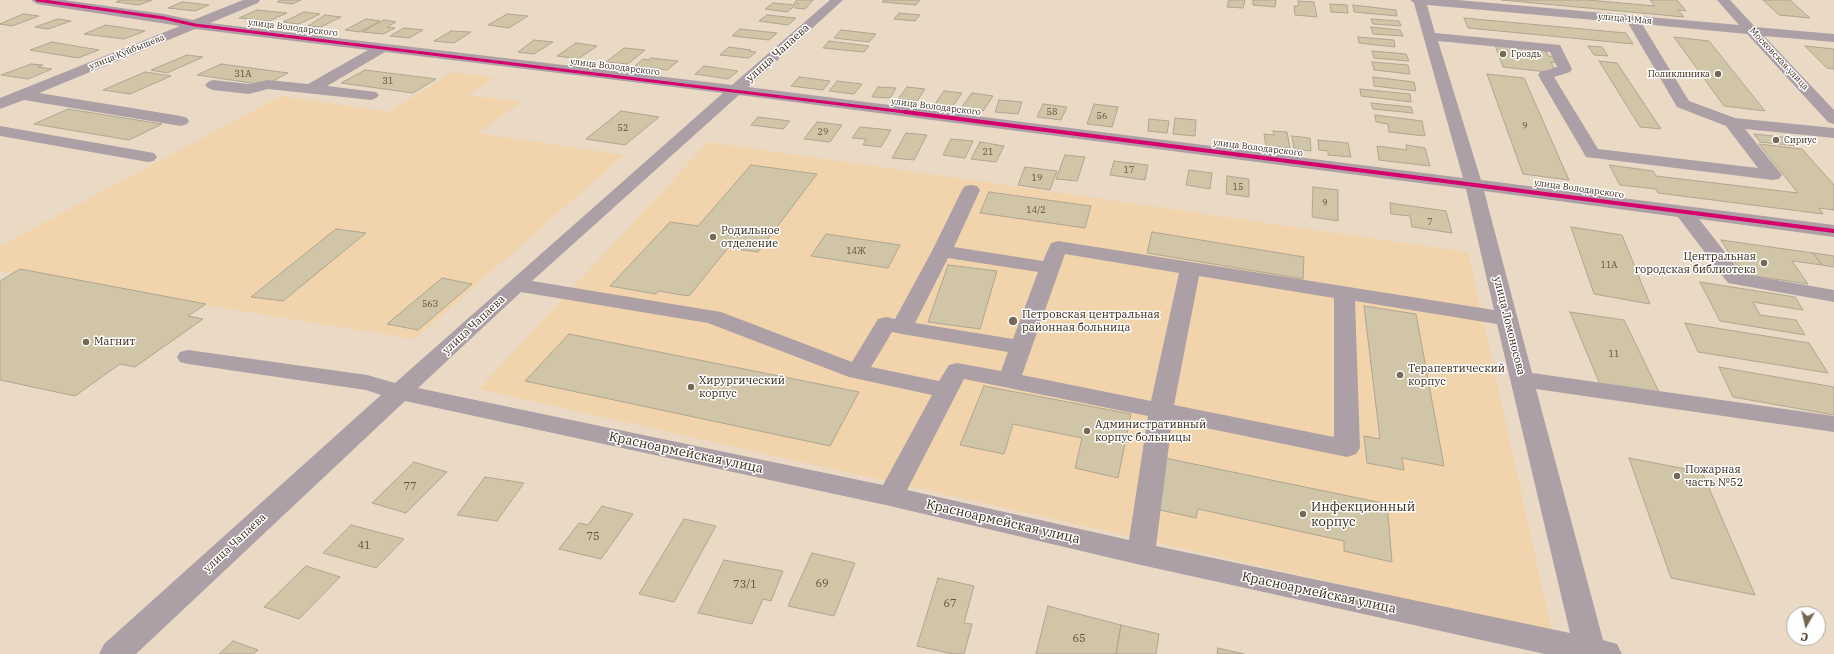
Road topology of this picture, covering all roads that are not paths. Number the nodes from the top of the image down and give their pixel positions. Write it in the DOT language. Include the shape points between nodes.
graph roads {
  1 [pos="36,0"];
  2 [pos="254,0"];
  3 [pos="837,0"];
  4 [pos="1418,0"];
  5 [pos="1723,0"];
  6 [pos="1632,20"];
  7 [pos="195,25"];
  8 [pos="1751,30"];
  9 [pos="1429,36"];
  10 [pos="1834,38"];
  11 [pos="383,47"];
  12 [pos="212,85"];
  13 [pos="312,88"];
  14 [pos="736,90"];
  15 [pos="22,95"];
  16 [pos="371,95"];
  17 [pos="0,104"];
  18 [pos="1834,119"];
  19 [pos="181,121"];
  20 [pos="1732,123"];
  21 [pos="0,131"];
  22 [pos="1834,133"];
  23 [pos="148,157"];
  24 [pos="1473,183"];
  25 [pos="971,190"];
  26 [pos="1683,211"];
  27 [pos="1834,231"];
  28 [pos="942,251"];
  29 [pos="1050,268"];
  30 [pos="1190,269"];
  31 [pos="516,285"];
  32 [pos="1344,293"];
  33 [pos="1834,296"];
  34 [pos="1507,319"];
  35 [pos="902,326"];
  36 [pos="1020,348"];
  37 [pos="188,357"];
  38 [pos="858,372"];
  39 [pos="1522,379"];
  40 [pos="1009,380"];
  41 [pos="947,390"];
  42 [pos="399,392"];
  43 [pos="1161,410"];
  44 [pos="1834,424"];
  45 [pos="890,496"];
  46 [pos="1141,554"];
  47 [pos="1596,653"];
  48 [pos="114,654"];
  1 -- 7 [label="street, улица Володарского" via="164,18"];
  2 -- 7 [label="street, улица Куйбышева"];
  3 -- 14 [label="street, улица Чапаева"];
  4 -- 6 [label="street, улица 1 Мая"];
  4 -- 9 [label="street, улица Ломоносова"];
  5 -- 8 [label="street, Московская улица"];
  6 -- 8 [label="street, улица 1 Мая"];
  6 -- 20 [label="street" via="1683,104"];
  7 -- 11 [label="street, улица Володарского"];
  7 -- 15 [label="street, улица Куйбышева"];
  8 -- 10 [label="street, улица 1 Мая"];
  8 -- 18 [label="street, Московская улица"];
  9 -- 20 [label="street" via="1555,48 1565,69 1544,75 1592,153 1773,175"];
  9 -- 24 [label="street, улица Ломоносова"];
  11 -- 13 [label="street"];
  11 -- 14 [label="street, улица Володарского"];
  12 -- 13 [label="street" via="249,89 268,84"];
  13 -- 16 [label="street"];
  14 -- 24 [label="street, улица Володарского"];
  14 -- 31 [label="street, улица Чапаева"];
  15 -- 17 [label="street, улица Куйбышева"];
  15 -- 19 [label="street"];
  20 -- 22 [label="street"];
  21 -- 23 [label="street"];
  24 -- 26 [label="street, улица Володарского"];
  24 -- 34 [label="street, улица Ломоносова"];
  25 -- 28 [label="street"];
  26 -- 27 [label="street, улица Володарского"];
  26 -- 33 [label="street" via="1735,279"];
  28 -- 29 [label="street"];
  28 -- 35 [label="street"];
  29 -- 30 [label="street" via="1058,248"];
  29 -- 36 [label="street"];
  30 -- 32 [label="street"];
  30 -- 43 [label="street"];
  31 -- 38 [label="street" via="713,317"];
  31 -- 42 [label="street, улица Чапаева"];
  32 -- 34 [label="street"];
  32 -- 43 [label="street" via="1346,448"];
  34 -- 39 [label="street, улица Ломоносова"];
  35 -- 36 [label="street"];
  35 -- 38 [label="street" via="886,324"];
  36 -- 40 [label="street"];
  37 -- 42 [label="street, Красноармейская улица" via="367,383"];
  38 -- 41 [label="street"];
  39 -- 44 [label="street"];
  39 -- 47 [label="street, улица Ломоносова"];
  40 -- 41 [label="street" via="957,370"];
  40 -- 43 [label="street"];
  41 -- 45 [label="street"];
  42 -- 45 [label="street, Красноармейская улица"];
  42 -- 48 [label="street, улица Чапаева"];
  43 -- 46 [label="street"];
  45 -- 46 [label="street, Красноармейская улица"];
  46 -- 47 [label="street, Красноармейская улица"];
}
